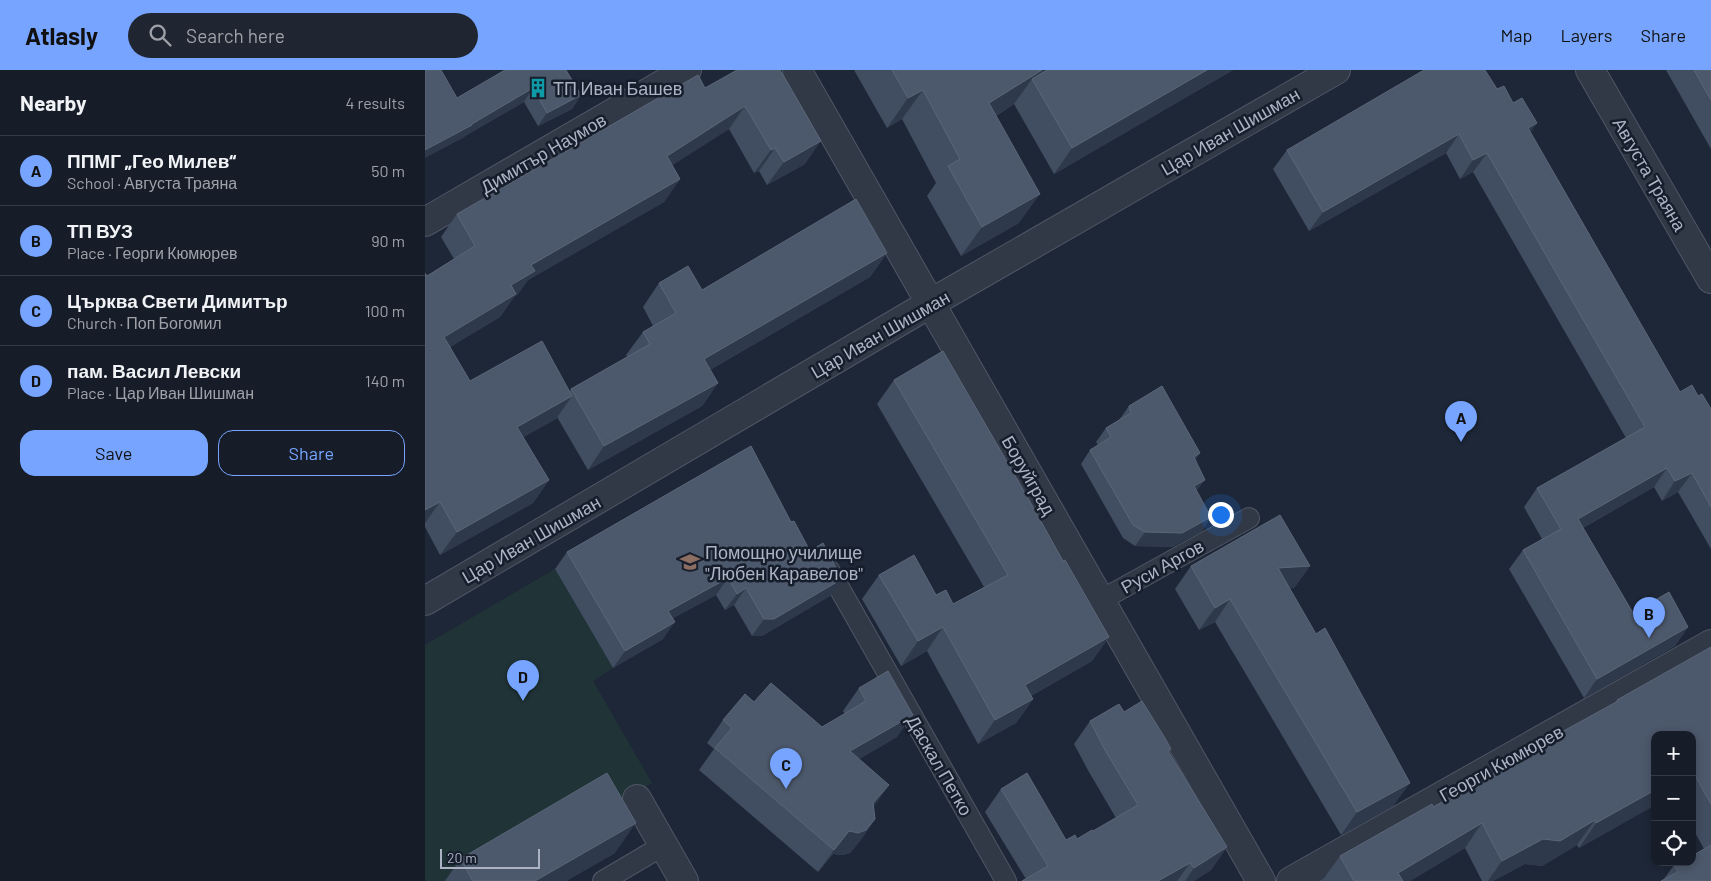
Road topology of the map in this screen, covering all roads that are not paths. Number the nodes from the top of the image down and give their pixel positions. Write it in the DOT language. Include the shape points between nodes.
graph roads {
  1 [pos="687,70"];
  2 [pos="797,70"];
  3 [pos="1336,70"];
  4 [pos="1590,70"];
  5 [pos="425,222"];
  6 [pos="1711,279"];
  7 [pos="931,304"];
  8 [pos="1249,518"];
  9 [pos="829,570"];
  10 [pos="1101,600"];
  11 [pos="425,601"];
  12 [pos="1711,644"];
  13 [pos="637,799"];
  14 [pos="664,845"];
  15 [pos="603,881"];
  16 [pos="684,881"];
  17 [pos="1006,881"];
  18 [pos="1261,881"];
  19 [pos="1291,881"];
  1 -- 5 [label="street, Димитър Наумов"];
  2 -- 7 [label="street, Боруйград"];
  3 -- 7 [label="street, Цар Иван Шишман"];
  4 -- 6 [label="street, Августа Траяна"];
  7 -- 10 [label="street, Боруйград"];
  7 -- 11 [label="street, Цар Иван Шишман"];
  8 -- 10 [label="lane, Руси Аргов"];
  9 -- 17 [label="lane, Даскал Петко"];
  10 -- 18 [label="street, Боруйград"];
  12 -- 19 [label="street, Георги Кюмюрев"];
  13 -- 14 [label="street"];
  14 -- 15 [label="lane"];
  14 -- 16 [label="street"];
}
